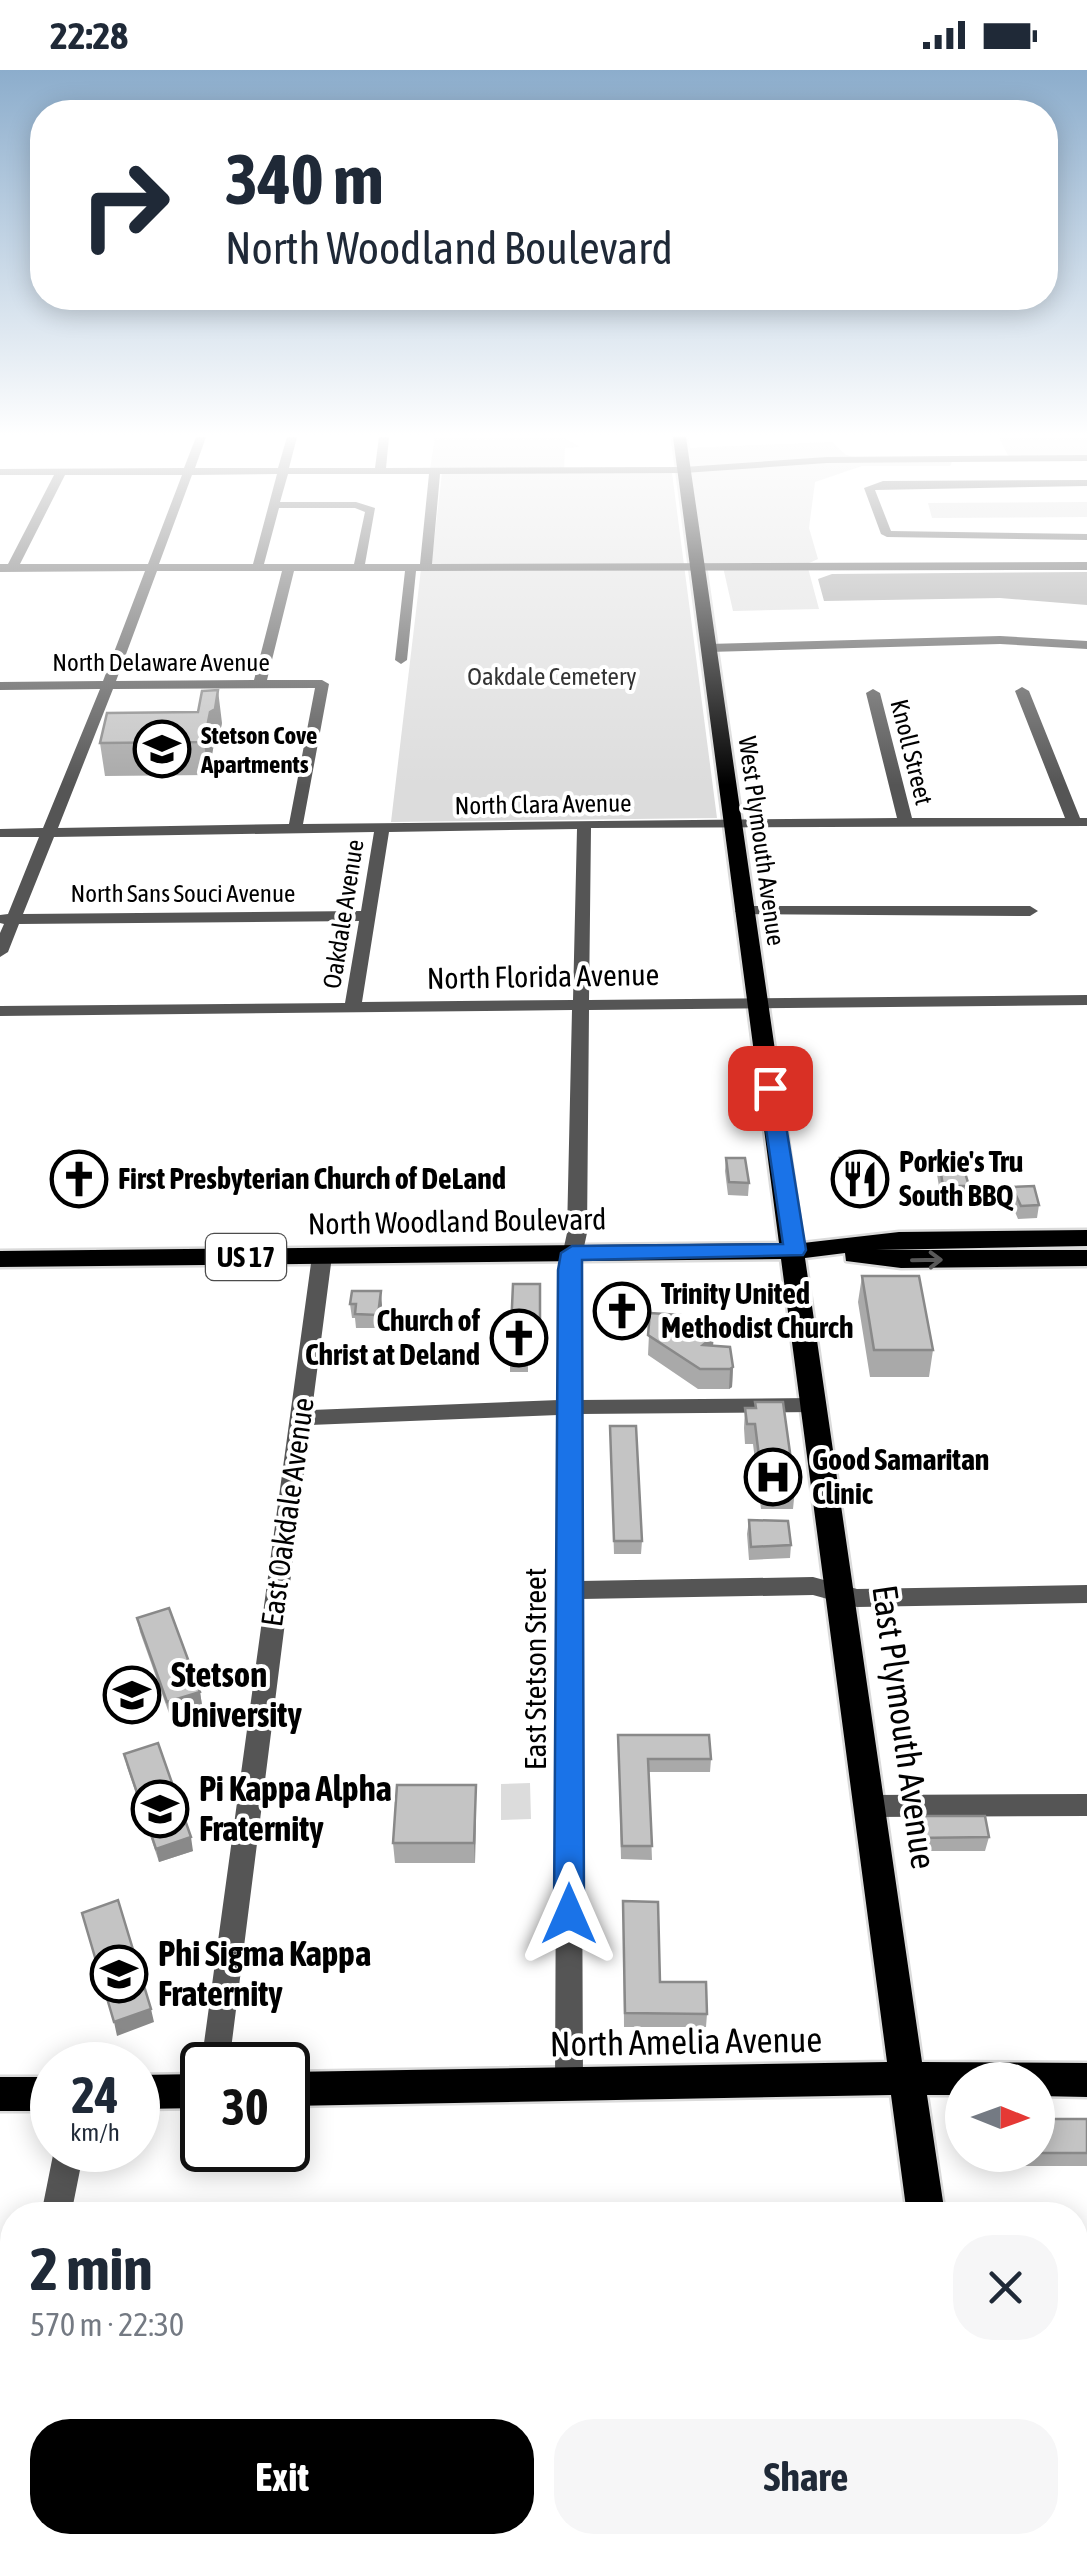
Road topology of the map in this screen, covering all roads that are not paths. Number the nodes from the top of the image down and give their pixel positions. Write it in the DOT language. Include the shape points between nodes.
graph roads {
  1 [pos="157,553"];
  2 [pos="261,553"];
  3 [pos="363,553"];
  4 [pos="421,553"];
  5 [pos="695,553"];
  6 [pos="696,564"];
  7 [pos="258,566"];
  8 [pos="289,566"];
  9 [pos="360,566"];
  10 [pos="419,566"];
  11 [pos="1087,566"];
  12 [pos="152,567"];
  13 [pos="6,568"];
  14 [pos="708,645"];
  15 [pos="1087,645"];
  16 [pos="401,660"];
  17 [pos="260,684"];
  18 [pos="0,686"];
  19 [pos="108,686"];
  20 [pos="1022,692"];
  21 [pos="874,693"];
  22 [pos="731,822"];
  23 [pos="1081,822"];
  24 [pos="906,823"];
  25 [pos="584,825"];
  26 [pos="295,830"];
  27 [pos="382,830"];
  28 [pos="49,832"];
  29 [pos="0,833"];
  30 [pos="743,911"];
  31 [pos="1030,911"];
  32 [pos="366,916"];
  33 [pos="7,919"];
  34 [pos="0,952"];
  35 [pos="1087,1000"];
  36 [pos="756,1002"];
  37 [pos="578,1005"];
  38 [pos="353,1007"];
  39 [pos="0,1011"];
  40 [pos="1087,1238"];
  41 [pos="795,1250"];
  42 [pos="572,1253"];
  43 [pos="322,1256"];
  44 [pos="1087,1258"];
  45 [pos="0,1259"];
  46 [pos="814,1405"];
  47 [pos="570,1407"];
  48 [pos="300,1418"];
  49 [pos="568,1590"];
  50 [pos="840,1592"];
  51 [pos="1087,1594"];
  52 [pos="1087,1805"];
  53 [pos="870,1806"];
  54 [pos="217,2042"];
  55 [pos="907,2078"];
  56 [pos="1087,2080"];
  57 [pos="569,2085"];
  58 [pos="310,2089"];
  59 [pos="0,2094"];
  60 [pos="30,2094"];
  61 [pos="65,2172"];
  62 [pos="59,2202"];
  63 [pos="924,2202"];
  1 -- 12 [label="street"];
  2 -- 7 [label="street"];
  3 -- 9 [label="street"];
  4 -- 10 [label="street"];
  5 -- 6 [label="main road, West Plymouth Avenue"];
  6 -- 10 [label="street"];
  6 -- 11 [label="street"];
  6 -- 14 [label="main road, West Plymouth Avenue"];
  7 -- 8 [label="street"];
  7 -- 12 [label="street"];
  8 -- 9 [label="street"];
  8 -- 17 [label="street"];
  9 -- 10 [label="street"];
  10 -- 16 [label="street"];
  12 -- 13 [label="street"];
  12 -- 19 [label="street"];
  14 -- 15 [label="street"];
  14 -- 22 [label="main road, West Plymouth Avenue"];
  17 -- 19 [label="street, North Delaware Avenue"];
  17 -- 26 [label="street, North Delaware Avenue" via="322,684"];
  18 -- 19 [label="street, North Delaware Avenue"];
  19 -- 28 [label="street"];
  20 -- 23 [label="street"];
  21 -- 24 [label="street, Knoll Street"];
  22 -- 24 [label="street, North Clara Avenue"];
  22 -- 25 [label="street, North Clara Avenue"];
  22 -- 30 [label="main road, West Plymouth Avenue"];
  23 -- 24 [label="street, North Clara Avenue"];
  25 -- 27 [label="street, North Clara Avenue"];
  25 -- 37 [label="street, East Stetson Street"];
  26 -- 27 [label="street, North Clara Avenue"];
  26 -- 28 [label="street, North Clara Avenue"];
  27 -- 32 [label="street, Oakdale Avenue"];
  28 -- 29 [label="street, North Clara Avenue"];
  28 -- 33 [label="street"];
  30 -- 31 [label="street"];
  30 -- 36 [label="main road, West Plymouth Avenue"];
  32 -- 33 [label="street, North Sans Souci Avenue"];
  32 -- 38 [label="street, Oakdale Avenue"];
  33 -- 34 [label="street"];
  35 -- 36 [label="street, North Florida Avenue"];
  36 -- 37 [label="street, North Florida Avenue"];
  36 -- 41 [label="main road, West Plymouth Avenue"];
  37 -- 38 [label="street, North Florida Avenue"];
  37 -- 42 [label="street, East Stetson Street"];
  38 -- 39 [label="street, North Florida Avenue"];
  40 -- 41 [label="main road, North Woodland Boulevard / US 17" via="900,1240"];
  41 -- 42 [label="main road, North Woodland Boulevard / US 17"];
  41 -- 44 [label="main road, North Woodland Boulevard / US 17, one-way" via="900,1260"];
  41 -- 46 [label="main road, East Plymouth Avenue"];
  42 -- 43 [label="main road, North Woodland Boulevard / US 17"];
  42 -- 47 [label="street, East Stetson Street"];
  43 -- 45 [label="main road, North Woodland Boulevard / US 17"];
  43 -- 48 [label="street, East Oakdale Avenue"];
  46 -- 47 [label="street"];
  46 -- 50 [label="main road, East Plymouth Avenue"];
  47 -- 48 [label="street"];
  47 -- 49 [label="street, East Stetson Street"];
  48 -- 54 [label="street, East Oakdale Avenue"];
  49 -- 50 [label="street" via="813,1586"];
  49 -- 57 [label="street, East Stetson Street"];
  50 -- 51 [label="street" via="857,1598"];
  50 -- 53 [label="main road, East Plymouth Avenue"];
  52 -- 53 [label="street"];
  53 -- 55 [label="main road, East Plymouth Avenue"];
  55 -- 56 [label="main road, North Amelia Avenue"];
  55 -- 57 [label="main road, North Amelia Avenue"];
  55 -- 63 [label="main road, East Plymouth Avenue"];
  57 -- 58 [label="main road, North Amelia Avenue"];
  59 -- 60 [label="main road"];
  61 -- 62 [label="street"];
}
